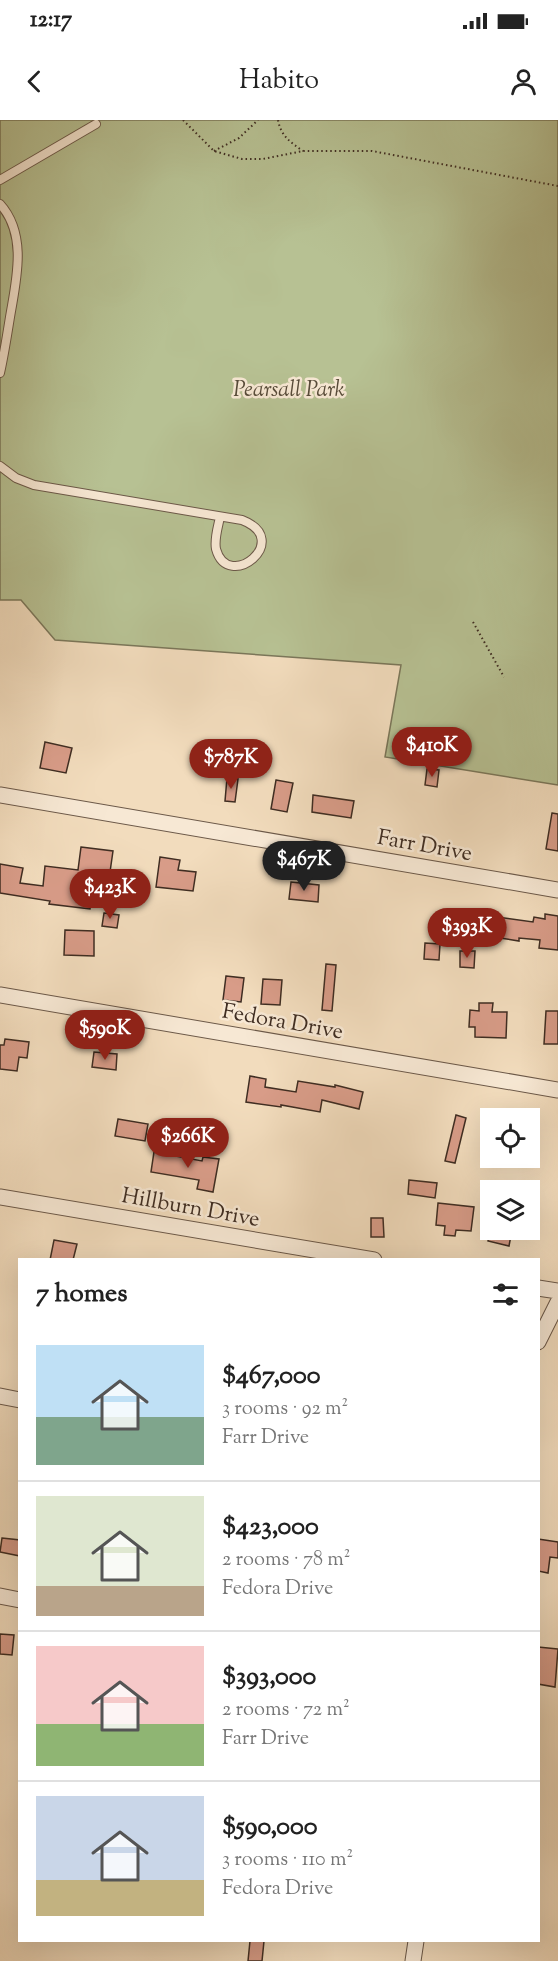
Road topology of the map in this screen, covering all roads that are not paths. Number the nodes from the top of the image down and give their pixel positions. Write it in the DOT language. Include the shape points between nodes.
graph roads {
  1 [pos="96,124"];
  2 [pos="0,180"];
  3 [pos="0,204"];
  4 [pos="0,373"];
  5 [pos="0,466"];
  6 [pos="220,517"];
  7 [pos="0,795"];
  8 [pos="558,890"];
  9 [pos="0,995"];
  10 [pos="558,1090"];
  11 [pos="0,1197"];
  12 [pos="362,1258"];
  13 [pos="540,1288"];
  14 [pos="558,1291"];
  15 [pos="558,1302"];
  16 [pos="540,1338"];
  17 [pos="0,1396"];
  18 [pos="18,1400"];
  19 [pos="0,1596"];
  20 [pos="18,1600"];
  21 [pos="416,1942"];
  22 [pos="413,1961"];
  1 -- 2 [label="lane"];
  3 -- 4 [label="lane" via="14,230 18,250"];
  5 -- 6 [label="lane" via="16,478 34,484"];
  6 -- 6 [label="lane" via="216,539 220,556 234,566 252,562 261,547 257,530 242,520"];
  7 -- 8 [label="street, Farr Drive"];
  9 -- 10 [label="street, Fedora Drive"];
  11 -- 12 [label="street, Hillburn Drive"];
  13 -- 14 [label="street"];
  15 -- 16 [label="street"];
  17 -- 18 [label="street"];
  19 -- 20 [label="street"];
  21 -- 22 [label="street"];
}
